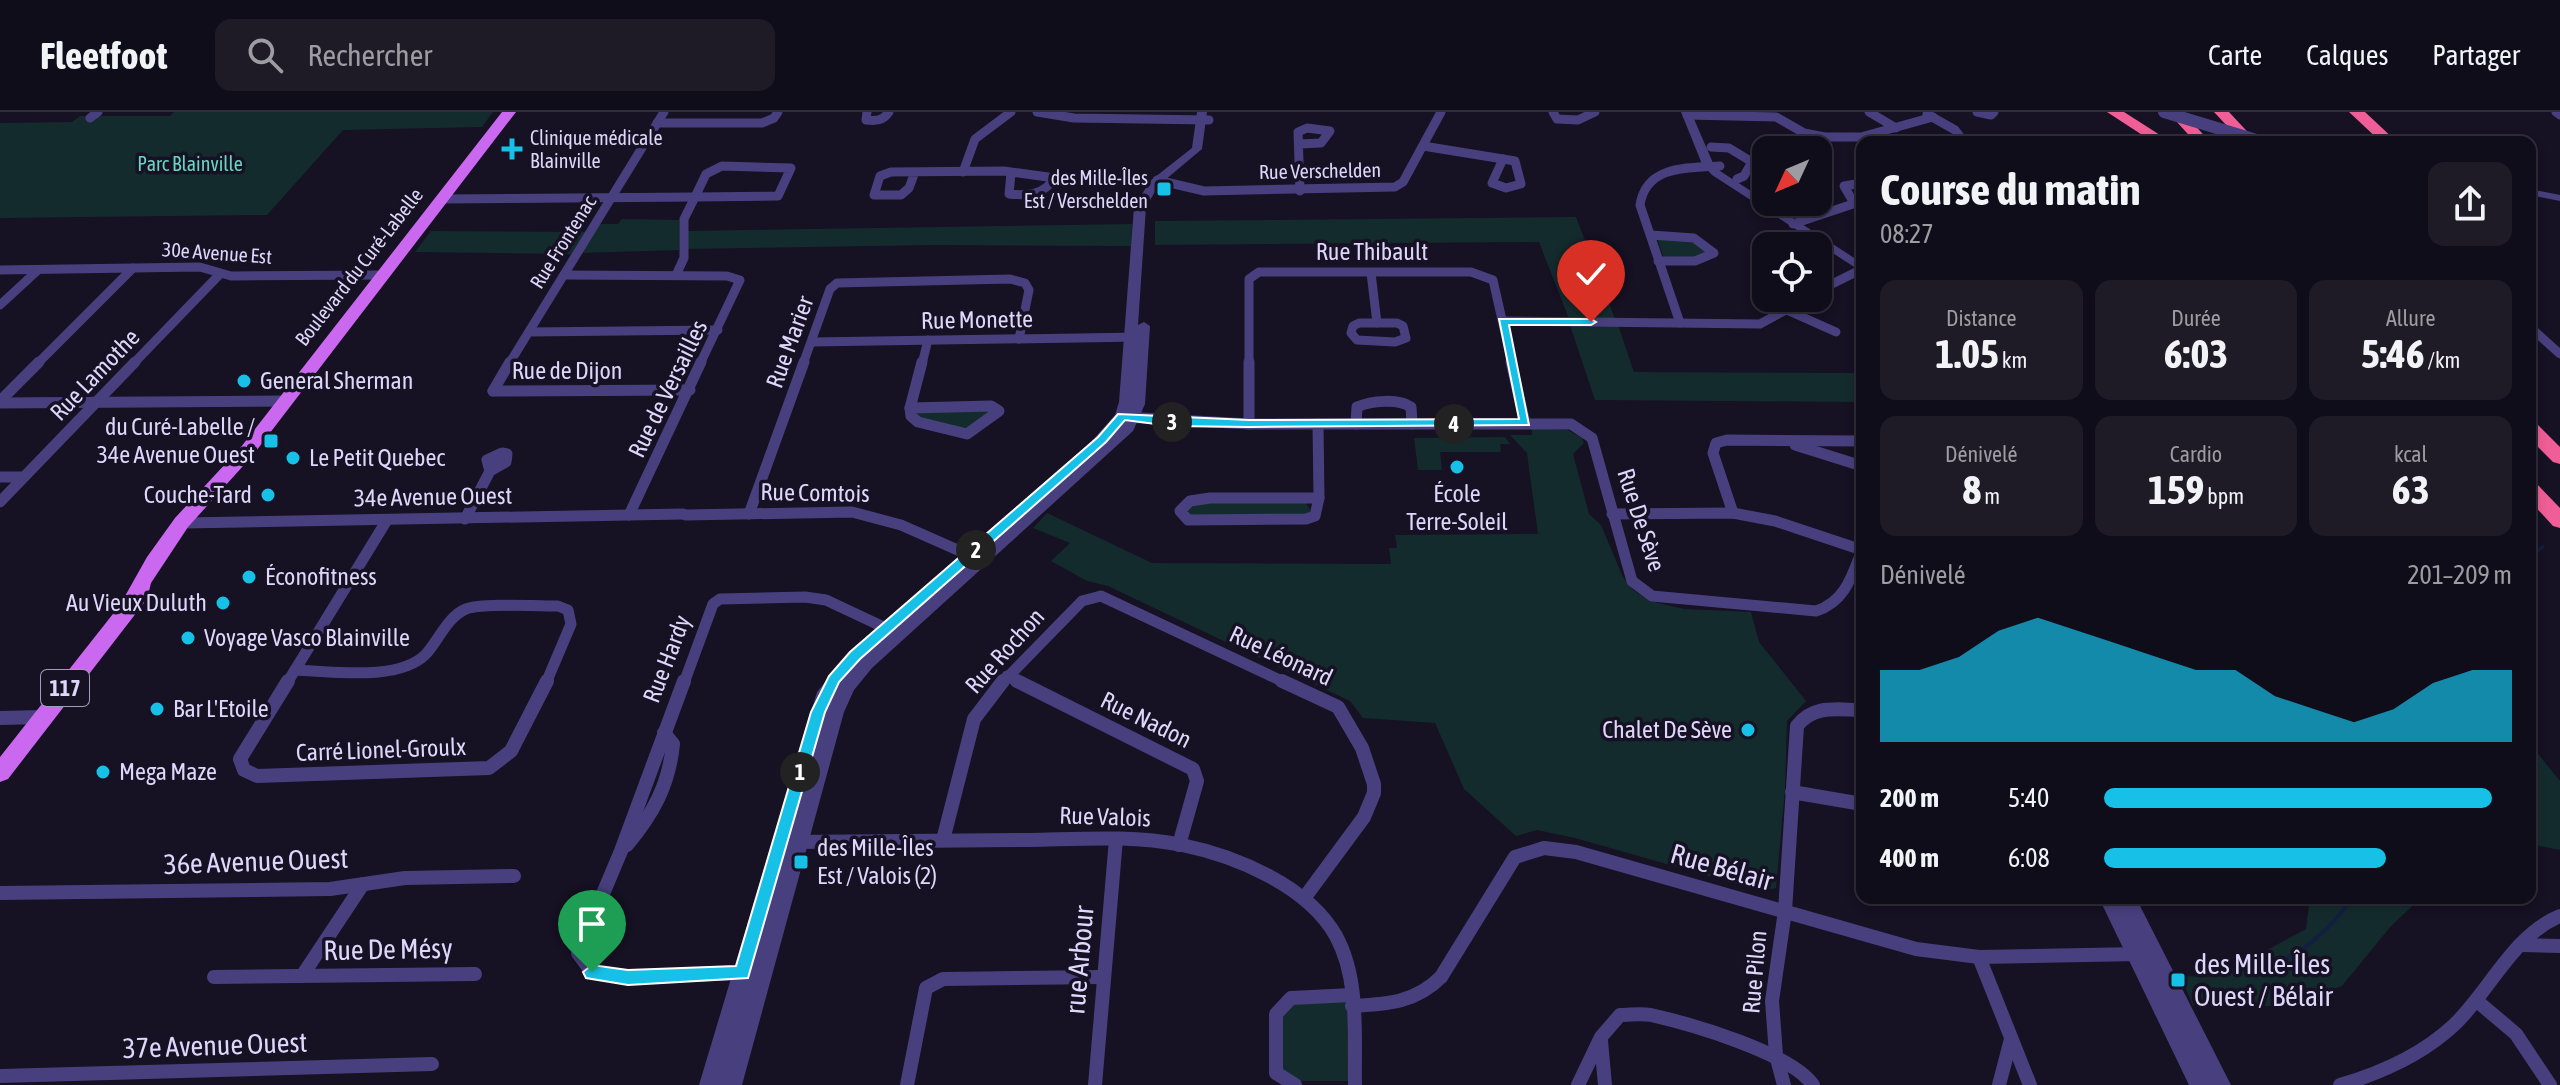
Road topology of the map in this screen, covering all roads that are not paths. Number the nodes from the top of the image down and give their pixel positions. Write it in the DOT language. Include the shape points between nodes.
graph roads {
  1 [pos="98,112"];
  2 [pos="509,112"];
  3 [pos="664,112"];
  4 [pos="778,112"];
  5 [pos="867,112"];
  6 [pos="889,112"];
  7 [pos="1011,112"];
  8 [pos="1037,112"];
  9 [pos="1441,112"];
  10 [pos="1553,112"];
  11 [pos="1595,112"];
  12 [pos="1869,112"];
  13 [pos="1977,112"];
  14 [pos="1994,112"];
  15 [pos="2164,112"];
  16 [pos="2176,112"];
  17 [pos="2347,112"];
  18 [pos="2356,112"];
  19 [pos="1692,113"];
  20 [pos="2119,114"];
  21 [pos="1929,115"];
  22 [pos="2227,115"];
  23 [pos="1206,116"];
  24 [pos="90,118"];
  25 [pos="657,123"];
  26 [pos="1896,128"];
  27 [pos="1865,136"];
  28 [pos="1960,136"];
  29 [pos="2154,136"];
  30 [pos="2198,136"];
  31 [pos="2245,136"];
  32 [pos="2246,136"];
  33 [pos="2253,136"];
  34 [pos="2373,136"];
  35 [pos="2383,136"];
  36 [pos="1856,137"];
  37 [pos="1299,144"];
  38 [pos="1423,146"];
  39 [pos="1711,147"];
  40 [pos="1503,159"];
  41 [pos="1715,166"];
  42 [pos="915,172"];
  43 [pos="963,172"];
  44 [pos="1011,173"];
  45 [pos="1737,179"];
  46 [pos="1161,181"];
  47 [pos="1856,184"];
  48 [pos="1752,189"];
  49 [pos="1300,191"];
  50 [pos="2536,195"];
  51 [pos="612,197"];
  52 [pos="695,197"];
  53 [pos="442,199"];
  54 [pos="2560,199"];
  55 [pos="1856,200"];
  56 [pos="1856,203"];
  57 [pos="1790,216"];
  58 [pos="1798,222"];
  59 [pos="1651,235"];
  60 [pos="1856,256"];
  61 [pos="1658,261"];
  62 [pos="1856,264"];
  63 [pos="133,268"];
  64 [pos="0,270"];
  65 [pos="38,270"];
  66 [pos="1856,271"];
  67 [pos="1371,273"];
  68 [pos="219,275"];
  69 [pos="383,275"];
  70 [pos="564,275"];
  71 [pos="676,275"];
  72 [pos="1832,282"];
  73 [pos="0,305"];
  74 [pos="1787,312"];
  75 [pos="1791,312"];
  76 [pos="1503,321"];
  77 [pos="1377,323"];
  78 [pos="1680,323"];
  79 [pos="718,330"];
  80 [pos="529,332"];
  81 [pos="1836,332"];
  82 [pos="2536,332"];
  83 [pos="1137,337"];
  84 [pos="2542,337"];
  85 [pos="2560,338"];
  86 [pos="1019,339"];
  87 [pos="928,340"];
  88 [pos="812,342"];
  89 [pos="2560,354"];
  90 [pos="690,390"];
  91 [pos="493,391"];
  92 [pos="286,401"];
  93 [pos="0,402"];
  94 [pos="95,403"];
  95 [pos="910,408"];
  96 [pos="1128,417"];
  97 [pos="1525,423"];
  98 [pos="1249,424"];
  99 [pos="1318,424"];
  100 [pos="1356,424"];
  101 [pos="1412,424"];
  102 [pos="2536,434"];
  103 [pos="1780,440"];
  104 [pos="1856,441"];
  105 [pos="2560,458"];
  106 [pos="1856,464"];
  107 [pos="490,471"];
  108 [pos="0,477"];
  109 [pos="23,477"];
  110 [pos="2536,495"];
  111 [pos="1319,498"];
  112 [pos="0,502"];
  113 [pos="1733,513"];
  114 [pos="749,514"];
  115 [pos="1612,514"];
  116 [pos="629,515"];
  117 [pos="685,515"];
  118 [pos="465,519"];
  119 [pos="387,520"];
  120 [pos="2560,521"];
  121 [pos="192,523"];
  122 [pos="1856,548"];
  123 [pos="976,558"];
  124 [pos="1856,565"];
  125 [pos="1093,596"];
  126 [pos="892,632"];
  127 [pos="294,670"];
  128 [pos="1007,676"];
  129 [pos="1856,710"];
  130 [pos="43,717"];
  131 [pos="0,718"];
  132 [pos="0,773"];
  133 [pos="1792,792"];
  134 [pos="1856,803"];
  135 [pos="1116,839"];
  136 [pos="943,840"];
  137 [pos="790,842"];
  138 [pos="1179,845"];
  139 [pos="514,876"];
  140 [pos="363,884"];
  141 [pos="0,893"];
  142 [pos="1305,897"];
  143 [pos="2113,904"];
  144 [pos="2128,904"];
  145 [pos="1785,911"];
  146 [pos="2560,916"];
  147 [pos="2521,945"];
  148 [pos="2560,946"];
  149 [pos="2145,954"];
  150 [pos="1979,957"];
  151 [pos="752,973"];
  152 [pos="475,974"];
  153 [pos="302,976"];
  154 [pos="214,977"];
  155 [pos="1104,977"];
  156 [pos="1352,1001"];
  157 [pos="2477,1001"];
  158 [pos="2012,1036"];
  159 [pos="1601,1037"];
  160 [pos="1776,1055"];
  161 [pos="432,1064"];
  162 [pos="0,1076"];
  163 [pos="2382,1080"];
  164 [pos="710,1085"];
  165 [pos="731,1085"];
  166 [pos="907,1085"];
  167 [pos="1095,1085"];
  168 [pos="1295,1085"];
  169 [pos="1355,1085"];
  170 [pos="1578,1085"];
  171 [pos="1605,1085"];
  172 [pos="1784,1085"];
  173 [pos="1813,1085"];
  174 [pos="1999,1085"];
  175 [pos="2030,1085"];
  176 [pos="2200,1085"];
  177 [pos="2220,1085"];
  178 [pos="2340,1085"];
  179 [pos="2550,1085"];
  1 -- 24 [label="street"];
  2 -- 53 [label="main road, Boulevard du Curé-Labelle / 117"];
  3 -- 25 [label="street, Rue Frontenac"];
  4 -- 25 [label="street" via="762,123"];
  5 -- 6 [label="street" via="866,120 875,121"];
  7 -- 43 [label="street" via="975,139"];
  8 -- 23 [label="street" via="1074,118"];
  9 -- 38 [label="street, Rue Verschelden"];
  10 -- 11 [label="street" via="1565,121"];
  12 -- 26 [label="street"];
  13 -- 14 [label="street"];
  15 -- 31 [label="street, bridge"];
  16 -- 30 [label="highway"];
  16 -- 32 [label="street, bridge"];
  17 -- 34 [label="highway"];
  18 -- 35 [label="highway"];
  19 -- 36 [label="street" via="1776,117 1804,133"];
  19 -- 39 [label="street"];
  19 -- 41 [label="street"];
  20 -- 29 [label="highway"];
  21 -- 26 [label="street"];
  21 -- 28 [label="street"];
  22 -- 33 [label="highway"];
  23 -- 46 [label="street" via="1197,149"];
  25 -- 51 [label="street, Rue Frontenac"];
  26 -- 27 [label="street"];
  37 -- 49 [label="street"];
  38 -- 40 [label="street"];
  38 -- 49 [label="street, Rue Verschelden" via="1395,187"];
  39 -- 41 [label="street"];
  39 -- 45 [label="street" via="1729,148 1752,162"];
  41 -- 45 [label="street"];
  41 -- 58 [label="street"];
  41 -- 59 [label="street" via="1663,173 1643,184 1640,205"];
  42 -- 42 [label="street" via="884,173 872,192 905,194"];
  42 -- 43 [label="street"];
  43 -- 44 [label="street"];
  44 -- 44 [label="street" via="1009,194 1039,195 1055,178 1049,173"];
  45 -- 48 [label="street"];
  46 -- 49 [label="street, Rue Verschelden" via="1204,191"];
  46 -- 83 [label="street" via="1150,208"];
  47 -- 55 [label="street" via="1844,186"];
  50 -- 54 [label="street"];
  51 -- 52 [label="street"];
  51 -- 53 [label="street"];
  51 -- 70 [label="street, Rue Frontenac"];
  52 -- 52 [label="street" via="778,196 791,168 712,169"];
  52 -- 71 [label="street" via="684,219 684,258"];
  53 -- 69 [label="main road, Boulevard du Curé-Labelle / 117"];
  56 -- 58 [label="street"];
  57 -- 58 [label="street"];
  58 -- 60 [label="street"];
  58 -- 62 [label="street"];
  59 -- 61 [label="street"];
  59 -- 61 [label="street" via="1685,235 1714,253 1700,260"];
  61 -- 78 [label="street"];
  63 -- 65 [label="street, 30e Avenue Est"];
  63 -- 68 [label="street, 30e Avenue Est" via="200,267"];
  63 -- 93 [label="street"];
  64 -- 65 [label="street, 30e Avenue Est"];
  65 -- 73 [label="street"];
  66 -- 72 [label="street"];
  67 -- 76 [label="street, Rue Thibault" via="1482,274 1493,280"];
  67 -- 77 [label="street"];
  67 -- 98 [label="street, Rue Thibault" via="1259,272 1249,279"];
  68 -- 69 [label="street, 30e Avenue Est"];
  68 -- 94 [label="street, Rue Lamothe"];
  69 -- 92 [label="main road, Boulevard du Curé-Labelle / 117"];
  70 -- 71 [label="street"];
  70 -- 80 [label="street, Rue Frontenac"];
  71 -- 79 [label="street, Rue de Versailles" via="740,280"];
  74 -- 78 [label="street" via="1760,324"];
  75 -- 81 [label="street"];
  76 -- 78 [label="street"];
  76 -- 97 [label="street, Rue Thibault"];
  77 -- 77 [label="street" via="1353,326 1351,333 1369,342 1406,338 1403,326"];
  79 -- 80 [label="street"];
  79 -- 90 [label="street, Rue de Versailles"];
  80 -- 91 [label="street, Rue Frontenac"];
  82 -- 84 [label="street"];
  83 -- 86 [label="street, Rue Monette"];
  83 -- 96 [label="street"];
  84 -- 85 [label="street"];
  84 -- 89 [label="street"];
  86 -- 87 [label="street, Rue Monette"];
  86 -- 88 [label="street, Rue Marier" via="1029,290 1025,283 849,280 830,289"];
  87 -- 88 [label="street, Rue Monette"];
  87 -- 95 [label="street"];
  88 -- 114 [label="street, Rue Marier"];
  90 -- 91 [label="street, Rue de Dijon" via="555,391 539,399 496,399"];
  90 -- 116 [label="street, Rue de Versailles"];
  92 -- 94 [label="street"];
  92 -- 121 [label="main road, Boulevard du Curé-Labelle / 117" via="219,478"];
  93 -- 94 [label="street"];
  94 -- 109 [label="street, Rue Lamothe"];
  95 -- 95 [label="street" via="918,422 967,434 999,411 991,406"];
  96 -- 98 [label="street, Rue De Sève"];
  96 -- 123 [label="street" via="1112,446"];
  97 -- 101 [label="street, Rue De Sève"];
  97 -- 115 [label="street, Rue De Sève" via="1571,424 1592,438"];
  98 -- 99 [label="street, Rue De Sève"];
  99 -- 100 [label="street, Rue De Sève"];
  99 -- 111 [label="street"];
  100 -- 101 [label="street, Rue De Sève"];
  100 -- 101 [label="street" via="1362,404 1399,402 1411,407"];
  102 -- 105 [label="highway"];
  103 -- 104 [label="street"];
  103 -- 106 [label="street"];
  103 -- 113 [label="street" via="1716,443 1713,453"];
  107 -- 118 [label="street"];
  108 -- 109 [label="street"];
  109 -- 112 [label="street, Rue Lamothe"];
  110 -- 120 [label="highway"];
  111 -- 111 [label="street" via="1210,498 1190,501 1180,511 1188,520 1306,519 1315,516"];
  113 -- 115 [label="street"];
  113 -- 122 [label="street"];
  114 -- 117 [label="street, Rue Comtois"];
  114 -- 123 [label="street, Rue Comtois" via="878,516"];
  115 -- 124 [label="street, Rue De Sève" via="1632,581 1652,596 1816,611 1831,608 1846,591"];
  116 -- 117 [label="street, 34e Avenue Ouest"];
  116 -- 118 [label="street, 34e Avenue Ouest"];
  118 -- 119 [label="street, 34e Avenue Ouest"];
  119 -- 121 [label="street, 34e Avenue Ouest"];
  119 -- 127 [label="street, Carré Lionel-Groulx"];
  121 -- 130 [label="main road, Boulevard du Curé-Labelle / 117" via="163,572 130,604"];
  123 -- 126 [label="street"];
  125 -- 128 [label="street, Rue Rochon"];
  125 -- 142 [label="street, Rue Léonard" via="1338,707 1348,720 1374,792 1367,812"];
  126 -- 137 [label="street" via="848,662 826,692"];
  126 -- 151 [label="street, Rue Hardy" via="826,600 720,599 713,604 664,733 673,744 671,774 653,815 621,851 578,953 592,972 628,977"];
  127 -- 127 [label="street, Carré Lionel-Groulx" via="240,759 244,770 257,776 489,768 511,751 571,624 568,610 558,606 467,608 455,615 415,664 387,671"];
  128 -- 136 [label="street, Rue Rochon" via="974,719"];
  128 -- 138 [label="street, Rue Nadon" via="1193,769 1197,781"];
  129 -- 133 [label="street, Rue Pilon" via="1815,709 1801,718"];
  130 -- 131 [label="street"];
  130 -- 132 [label="main road, Boulevard du Curé-Labelle / 117"];
  133 -- 134 [label="street"];
  133 -- 145 [label="street, Rue Pilon"];
  135 -- 136 [label="street, Rue Valois"];
  135 -- 138 [label="street, Rue Valois"];
  135 -- 155 [label="street, rue Arbour"];
  136 -- 137 [label="street, Rue Valois"];
  137 -- 151 [label="street"];
  138 -- 142 [label="street, Rue Valois" via="1210,851"];
  139 -- 140 [label="street, 36e Avenue Ouest"];
  140 -- 141 [label="street, 36e Avenue Ouest" via="330,889"];
  140 -- 153 [label="street, Rue De Mésy"];
  142 -- 156 [label="street, Rue Valois" via="1341,947"];
  143 -- 149 [label="street"];
  144 -- 149 [label="street"];
  145 -- 150 [label="street, Rue Bélair" via="1916,949"];
  145 -- 156 [label="street, Rue Bélair" via="1576,852 1534,848 1515,857 1427,992 1407,1002"];
  145 -- 160 [label="street, Rue Pilon" via="1772,1001"];
  146 -- 147 [label="street" via="2550,917"];
  147 -- 148 [label="street"];
  147 -- 157 [label="street"];
  149 -- 150 [label="street, Rue Bélair"];
  149 -- 176 [label="street"];
  149 -- 177 [label="street"];
  150 -- 158 [label="street"];
  151 -- 164 [label="street"];
  151 -- 165 [label="street"];
  152 -- 153 [label="street, Rue De Mésy"];
  153 -- 154 [label="street, Rue De Mésy"];
  155 -- 166 [label="street" via="943,979 926,988"];
  155 -- 167 [label="street, rue Arbour"];
  156 -- 168 [label="street" via="1291,998 1276,1014 1276,1073"];
  156 -- 169 [label="street, Rue Valois"];
  157 -- 163 [label="street"];
  157 -- 179 [label="street" via="2516,1034"];
  158 -- 174 [label="street"];
  158 -- 175 [label="street"];
  159 -- 160 [label="street" via="1620,1015 1648,1014"];
  159 -- 170 [label="street"];
  159 -- 171 [label="street"];
  160 -- 172 [label="street, Rue Pilon"];
  160 -- 173 [label="street" via="1804,1072"];
  161 -- 162 [label="street, 37e Avenue Ouest"];
  163 -- 178 [label="street"];
}
